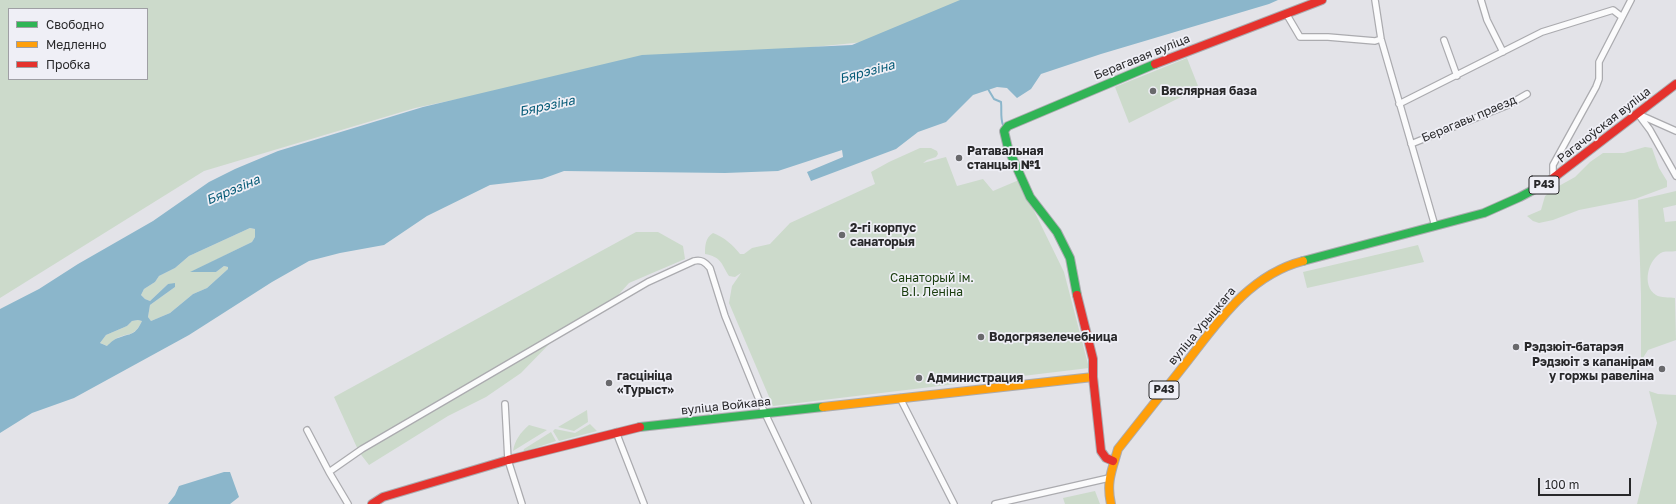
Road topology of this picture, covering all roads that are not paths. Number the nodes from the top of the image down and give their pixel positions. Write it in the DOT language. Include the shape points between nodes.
graph roads {
  1 [pos="1322,0"];
  2 [pos="1375,0"];
  3 [pos="1480,0"];
  4 [pos="1631,0"];
  5 [pos="1287,15"];
  6 [pos="1622,17"];
  7 [pos="1381,40"];
  8 [pos="1444,40"];
  9 [pos="1503,52"];
  10 [pos="1457,76"];
  11 [pos="1676,84"];
  12 [pos="1527,94"];
  13 [pos="1399,104"];
  14 [pos="1638,114"];
  15 [pos="1676,131"];
  16 [pos="1411,144"];
  17 [pos="1676,176"];
  18 [pos="1555,178"];
  19 [pos="1435,226"];
  20 [pos="1093,377"];
  21 [pos="900,398"];
  22 [pos="505,404"];
  23 [pos="765,414"];
  24 [pos="307,430"];
  25 [pos="616,432"];
  26 [pos="508,460"];
  27 [pos="1113,461"];
  28 [pos="328,472"];
  29 [pos="1109,478"];
  30 [pos="348,504"];
  31 [pos="372,504"];
  32 [pos="522,504"];
  33 [pos="644,504"];
  34 [pos="808,504"];
  35 [pos="954,504"];
  36 [pos="995,504"];
  37 [pos="1111,504"];
  1 -- 5 [label="street, Берагавая вуліца"];
  2 -- 7 [label="street"];
  3 -- 9 [label="street"];
  4 -- 6 [label="street"];
  5 -- 7 [label="street" via="1300,38"];
  5 -- 20 [label="street, Берагавая вуліца" via="1222,38 1070,99 1008,126 1004,131 1008,148 1030,197 1057,232 1070,258 1093,359"];
  6 -- 9 [label="street" via="1613,10 1582,19 1542,32"];
  6 -- 18 [label="street" via="1599,62 1598,83 1553,165"];
  7 -- 13 [label="street"];
  8 -- 10 [label="street"];
  9 -- 10 [label="street"];
  10 -- 13 [label="street"];
  11 -- 14 [label="street, Рагачоўская вуліца / Р43"];
  12 -- 16 [label="street, Берагавы праезд" via="1508,105"];
  13 -- 16 [label="street"];
  14 -- 15 [label="street"];
  14 -- 17 [label="street"];
  14 -- 18 [label="street, Рагачоўская вуліца / Р43"];
  16 -- 19 [label="street"];
  18 -- 19 [label="street, Рагачоўская вуліца / Р43" via="1511,202 1484,213"];
  19 -- 27 [label="street, вуліца Урыцкага / Р43" via="1291,264 1275,271 1249,289 1233,304 1134,428 1118,449"];
  20 -- 21 [label="street, вуліца Войкава"];
  20 -- 27 [label="street" via="1101,451 1106,458"];
  21 -- 23 [label="street, вуліца Войкава"];
  21 -- 35 [label="street"];
  22 -- 26 [label="street"];
  23 -- 25 [label="street, вуліца Войкава" via="644,426"];
  23 -- 28 [label="street" via="725,316 710,268 706,262 699,260 648,282"];
  23 -- 34 [label="street"];
  24 -- 28 [label="street"];
  25 -- 26 [label="street, вуліца Войкава"];
  25 -- 33 [label="street"];
  26 -- 31 [label="street, вуліца Войкава" via="383,497"];
  26 -- 32 [label="street"];
  27 -- 29 [label="street, вуліца Урыцкага / Р43"];
  28 -- 30 [label="street"];
  29 -- 36 [label="street"];
  29 -- 37 [label="street, вуліца Урыцкага / Р43"];
}
